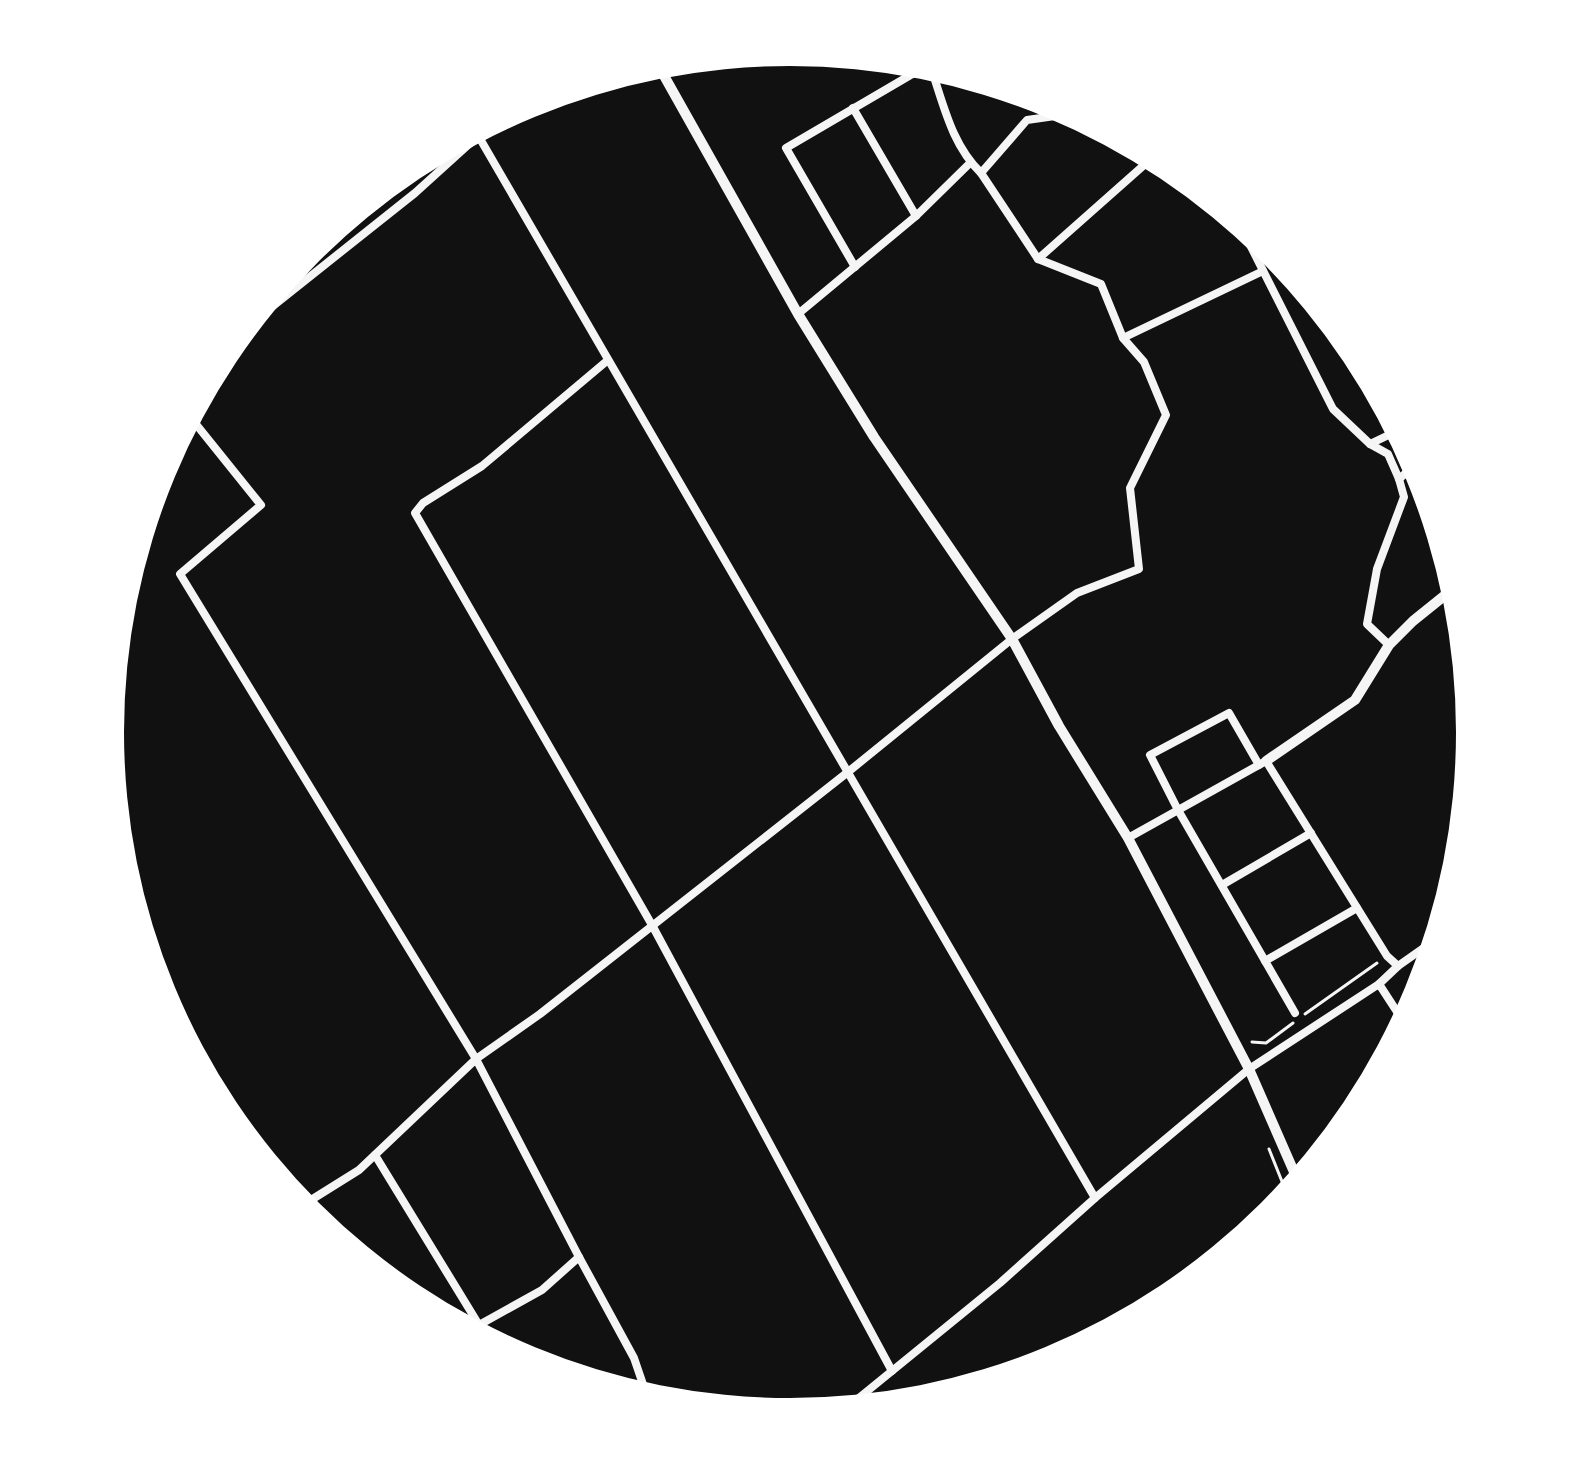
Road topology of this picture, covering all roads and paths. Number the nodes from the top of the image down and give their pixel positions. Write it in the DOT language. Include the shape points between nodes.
graph roads {
  1 [pos="910,77"];
  2 [pos="665,78"];
  3 [pos="935,82"];
  4 [pos="853,108"];
  5 [pos="1046,117"];
  6 [pos="482,142"];
  7 [pos="970,163"];
  8 [pos="444,164"];
  9 [pos="1142,166"];
  10 [pos="981,173"];
  11 [pos="916,216"];
  12 [pos="1255,255"];
  13 [pos="1038,259"];
  14 [pos="855,267"];
  15 [pos="1263,271"];
  16 [pos="292,291"];
  17 [pos="798,314"];
  18 [pos="1123,338"];
  19 [pos="608,360"];
  20 [pos="198,427"];
  21 [pos="1387,436"];
  22 [pos="1370,444"];
  23 [pos="1405,474"];
  24 [pos="1399,479"];
  25 [pos="1443,597"];
  26 [pos="1012,639"];
  27 [pos="1389,645"];
  28 [pos="1263,763"];
  29 [pos="848,772"];
  30 [pos="1178,810"];
  31 [pos="1311,833"];
  32 [pos="1128,838"];
  33 [pos="1222,885"];
  34 [pos="1357,908"];
  35 [pos="652,925"];
  36 [pos="1419,951"];
  37 [pos="1387,956"];
  38 [pos="1265,961"];
  39 [pos="1398,966"];
  40 [pos="1379,984"];
  41 [pos="1396,1010"];
  42 [pos="1295,1013"];
  43 [pos="1252,1042"];
  44 [pos="476,1059"];
  45 [pos="1249,1069"];
  46 [pos="375,1155"];
  47 [pos="1293,1169"];
  48 [pos="315,1198"];
  49 [pos="1095,1198"];
  50 [pos="579,1257"];
  51 [pos="475,1318"];
  52 [pos="483,1323"];
  53 [pos="892,1371"];
  54 [pos="642,1381"];
  55 [pos="864,1393"];
  1 -- 4 [label="street"];
  2 -- 17 [label="street"];
  3 -- 7 [label="street"];
  4 -- 11 [label="street"];
  4 -- 14 [label="street" via="786,148"];
  5 -- 10 [label="street" via="1027,120"];
  6 -- 19 [label="street"];
  7 -- 10 [label="street"];
  7 -- 11 [label="street"];
  8 -- 16 [label="street" via="415,193"];
  9 -- 13 [label="street"];
  10 -- 13 [label="street"];
  11 -- 14 [label="street"];
  12 -- 15 [label="street"];
  13 -- 18 [label="street" via="1101,284"];
  14 -- 17 [label="street"];
  15 -- 18 [label="street"];
  15 -- 22 [label="street" via="1333,409"];
  17 -- 26 [label="street" via="874,437"];
  18 -- 26 [label="street" via="1144,362 1166,415 1130,488 1139,569 1077,593"];
  19 -- 29 [label="street"];
  19 -- 35 [label="street" via="482,466 415,513"];
  20 -- 44 [label="street" via="261,505 180,574"];
  21 -- 22 [label="street"];
  22 -- 24 [label="street" via="1388,454"];
  23 -- 24 [label="street"];
  24 -- 27 [label="street" via="1404,497 1377,569 1367,624"];
  25 -- 27 [label="street"];
  26 -- 29 [label="street"];
  26 -- 32 [label="street"];
  27 -- 28 [label="street" via="1355,700"];
  28 -- 30 [label="street"];
  28 -- 30 [label="street" via="1229,713 1150,755"];
  28 -- 31 [label="street"];
  29 -- 35 [label="street"];
  29 -- 49 [label="street"];
  30 -- 32 [label="street"];
  30 -- 33 [label="street"];
  31 -- 33 [label="street"];
  31 -- 34 [label="street"];
  32 -- 45 [label="street"];
  33 -- 38 [label="street"];
  34 -- 37 [label="street"];
  34 -- 38 [label="street"];
  35 -- 44 [label="street"];
  35 -- 53 [label="street"];
  36 -- 39 [label="street"];
  37 -- 39 [label="street"];
  37 -- 43 [label="path" via="1266,1043"];
  38 -- 42 [label="street"];
  39 -- 40 [label="street"];
  40 -- 41 [label="street"];
  40 -- 45 [label="street"];
  44 -- 46 [label="street"];
  44 -- 50 [label="street"];
  45 -- 47 [label="street"];
  45 -- 49 [label="street"];
  46 -- 48 [label="street"];
  46 -- 51 [label="street"];
  49 -- 53 [label="street"];
  50 -- 52 [label="street" via="542,1290"];
  50 -- 54 [label="street"];
  53 -- 55 [label="street"];
}
